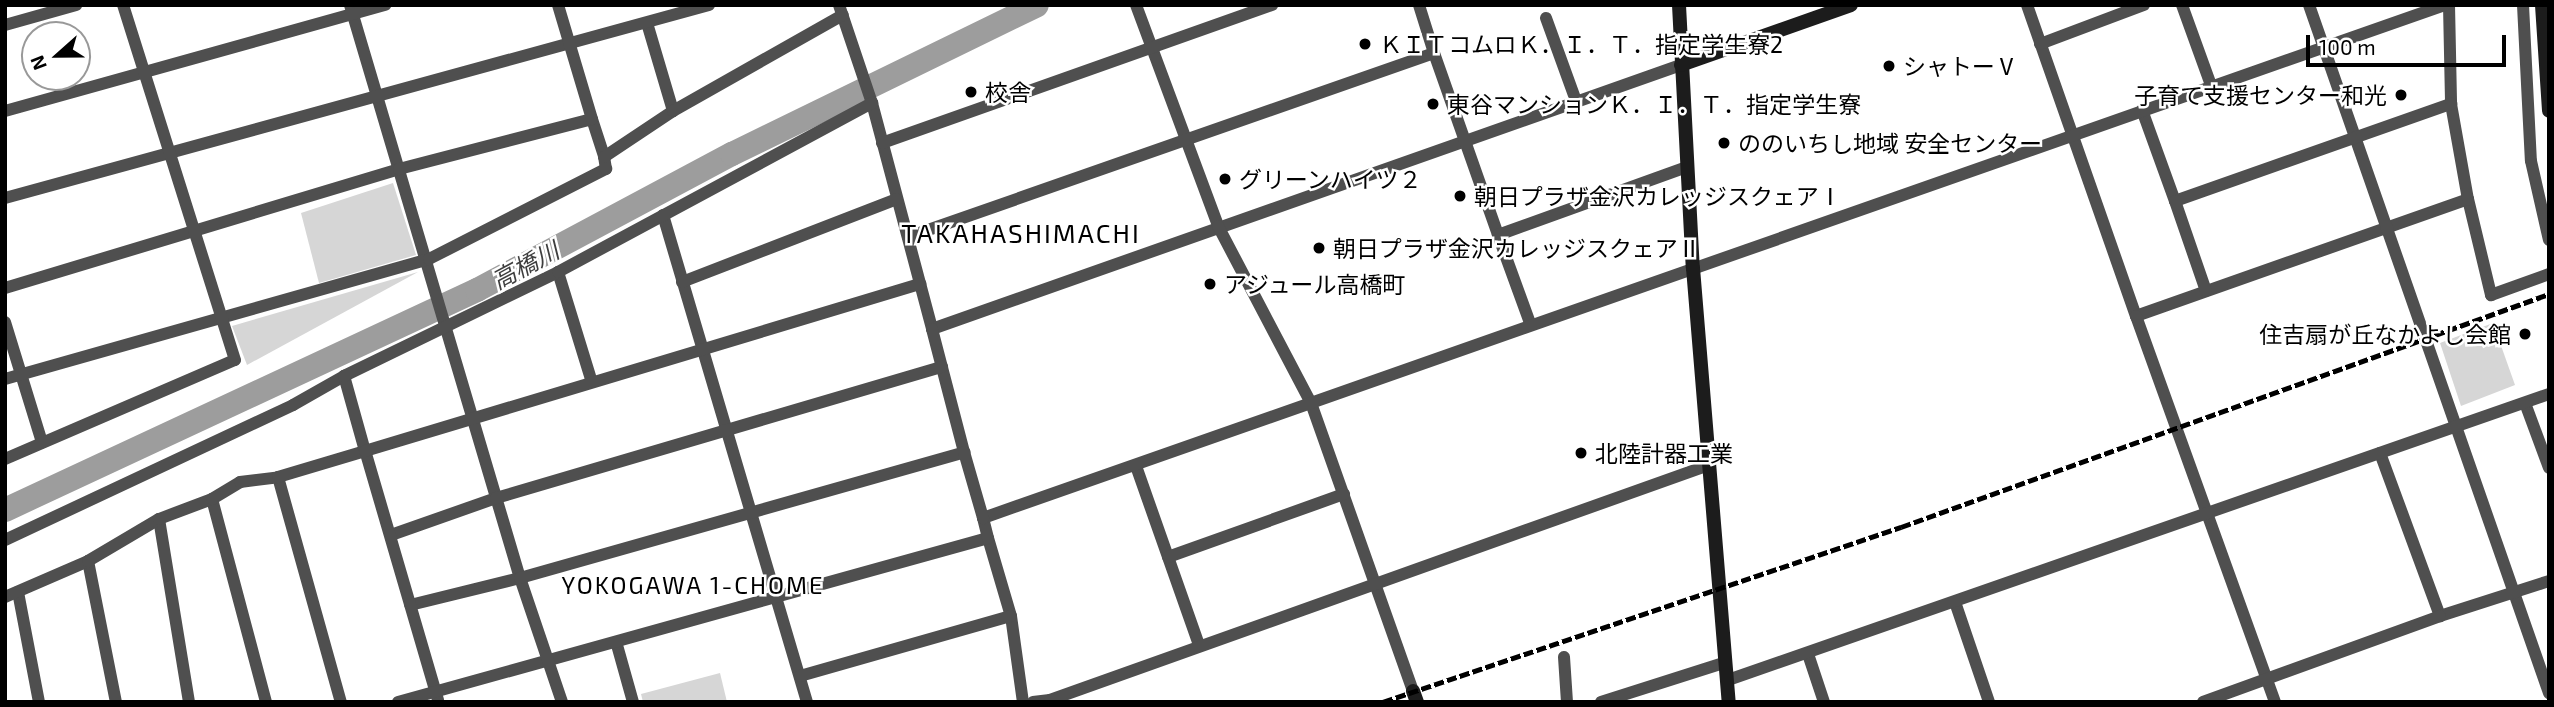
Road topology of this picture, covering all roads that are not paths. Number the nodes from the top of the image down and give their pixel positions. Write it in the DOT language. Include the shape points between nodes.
graph roads {
  1 [pos="76,5"];
  2 [pos="123,5"];
  3 [pos="385,5"];
  4 [pos="558,5"];
  5 [pos="709,5"];
  6 [pos="1136,5"];
  7 [pos="1272,5"];
  8 [pos="1419,5"];
  9 [pos="1679,5"];
  10 [pos="1851,5"];
  11 [pos="2027,5"];
  12 [pos="2144,5"];
  13 [pos="2182,5"];
  14 [pos="2309,5"];
  15 [pos="2447,5"];
  16 [pos="2523,5"];
  17 [pos="2542,5"];
  18 [pos="351,10"];
  19 [pos="841,10"];
  20 [pos="1546,18"];
  21 [pos="647,23"];
  22 [pos="5,25"];
  23 [pos="570,44"];
  24 [pos="2040,44"];
  25 [pos="2323,45"];
  26 [pos="1152,48"];
  27 [pos="1434,53"];
  28 [pos="1681,65"];
  29 [pos="144,74"];
  30 [pos="2211,85"];
  31 [pos="376,97"];
  32 [pos="1576,101"];
  33 [pos="872,103"];
  34 [pos="2451,104"];
  35 [pos="2142,110"];
  36 [pos="5,111"];
  37 [pos="673,111"];
  38 [pos="2549,111"];
  39 [pos="592,119"];
  40 [pos="2072,136"];
  41 [pos="2353,138"];
  42 [pos="1184,141"];
  43 [pos="1467,141"];
  44 [pos="882,143"];
  45 [pos="169,154"];
  46 [pos="604,157"];
  47 [pos="1687,167"];
  48 [pos="399,169"];
  49 [pos="5,198"];
  50 [pos="897,199"];
  51 [pos="2468,199"];
  52 [pos="2175,201"];
  53 [pos="663,215"];
  54 [pos="1218,226"];
  55 [pos="2385,227"];
  56 [pos="192,233"];
  57 [pos="1498,235"];
  58 [pos="908,237"];
  59 [pos="2549,240"];
  60 [pos="430,266"];
  61 [pos="1693,268"];
  62 [pos="558,272"];
  63 [pos="2549,274"];
  64 [pos="682,282"];
  65 [pos="920,284"];
  66 [pos="5,288"];
  67 [pos="2206,290"];
  68 [pos="2136,316"];
  69 [pos="220,319"];
  70 [pos="5,322"];
  71 [pos="1530,323"];
  72 [pos="449,328"];
  73 [pos="932,329"];
  74 [pos="702,350"];
  75 [pos="942,367"];
  76 [pos="21,374"];
  77 [pos="344,376"];
  78 [pos="5,379"];
  79 [pos="591,379"];
  80 [pos="2549,394"];
  81 [pos="1311,403"];
  82 [pos="2525,403"];
  83 [pos="471,417"];
  84 [pos="2456,425"];
  85 [pos="727,431"];
  86 [pos="42,442"];
  87 [pos="365,451"];
  88 [pos="964,452"];
  89 [pos="2380,453"];
  90 [pos="5,459"];
  91 [pos="1136,466"];
  92 [pos="1709,466"];
  93 [pos="2549,468"];
  94 [pos="278,477"];
  95 [pos="1344,494"];
  96 [pos="496,498"];
  97 [pos="212,499"];
  98 [pos="2204,512"];
  99 [pos="753,514"];
  100 [pos="984,518"];
  101 [pos="159,519"];
  102 [pos="391,535"];
  103 [pos="988,538"];
  104 [pos="5,540"];
  105 [pos="1168,557"];
  106 [pos="88,561"];
  107 [pos="520,578"];
  108 [pos="2549,581"];
  109 [pos="1378,584"];
  110 [pos="18,592"];
  111 [pos="2515,593"];
  112 [pos="5,597"];
  113 [pos="776,600"];
  114 [pos="1955,602"];
  115 [pos="410,605"];
  116 [pos="1011,616"];
  117 [pos="2440,617"];
  118 [pos="617,645"];
  119 [pos="1199,646"];
  120 [pos="1808,654"];
  121 [pos="1564,657"];
  122 [pos="550,662"];
  123 [pos="1726,662"];
  124 [pos="800,676"];
  125 [pos="2266,679"];
  126 [pos="1728,680"];
  127 [pos="2549,693"];
  128 [pos="1415,696"];
  129 [pos="437,698"];
  130 [pos="39,702"];
  131 [pos="116,702"];
  132 [pos="189,702"];
  133 [pos="266,702"];
  134 [pos="341,702"];
  135 [pos="398,702"];
  136 [pos="562,702"];
  137 [pos="633,702"];
  138 [pos="807,702"];
  139 [pos="1023,702"];
  140 [pos="1033,702"];
  141 [pos="1567,702"];
  142 [pos="1601,702"];
  143 [pos="1729,702"];
  144 [pos="1824,702"];
  145 [pos="1989,702"];
  146 [pos="2203,702"];
  147 [pos="2275,702"];
  1 -- 22 [label="street"];
  2 -- 29 [label="street"];
  3 -- 18 [label="street"];
  4 -- 23 [label="street"];
  5 -- 21 [label="street"];
  6 -- 26 [label="street"];
  7 -- 26 [label="street"];
  8 -- 27 [label="street"];
  9 -- 28 [label="main road"];
  10 -- 28 [label="main road"];
  11 -- 24 [label="street"];
  12 -- 24 [label="street"];
  13 -- 30 [label="street"];
  14 -- 25 [label="street"];
  15 -- 25 [label="street"];
  15 -- 34 [label="street"];
  16 -- 59 [label="street" via="2531,161"];
  17 -- 38 [label="main road"];
  18 -- 29 [label="street"];
  18 -- 31 [label="street"];
  19 -- 33 [label="street"];
  19 -- 37 [label="street"];
  20 -- 32 [label="street"];
  21 -- 23 [label="street"];
  21 -- 37 [label="street"];
  23 -- 31 [label="street"];
  23 -- 39 [label="street"];
  24 -- 40 [label="street"];
  25 -- 30 [label="street"];
  25 -- 41 [label="street"];
  26 -- 42 [label="street"];
  26 -- 44 [label="street"];
  27 -- 42 [label="street"];
  27 -- 43 [label="street"];
  28 -- 32 [label="street"];
  28 -- 47 [label="main road"];
  29 -- 36 [label="street"];
  29 -- 45 [label="street"];
  30 -- 35 [label="street"];
  31 -- 45 [label="street"];
  31 -- 48 [label="street"];
  32 -- 43 [label="street"];
  33 -- 44 [label="street"];
  33 -- 53 [label="street"];
  34 -- 41 [label="street"];
  34 -- 51 [label="street"];
  35 -- 40 [label="street"];
  35 -- 52 [label="street"];
  37 -- 46 [label="street"];
  39 -- 46 [label="street"];
  39 -- 48 [label="street"];
  40 -- 61 [label="street"];
  40 -- 68 [label="street"];
  41 -- 52 [label="street"];
  41 -- 55 [label="street"];
  42 -- 54 [label="street"];
  42 -- 58 [label="street"];
  43 -- 54 [label="street"];
  43 -- 57 [label="street"];
  44 -- 50 [label="street"];
  45 -- 49 [label="street"];
  45 -- 56 [label="street"];
  46 -- 60 [label="street" via="606,169"];
  47 -- 57 [label="street"];
  47 -- 61 [label="main road"];
  48 -- 56 [label="street"];
  48 -- 60 [label="street"];
  50 -- 58 [label="street"];
  50 -- 64 [label="street"];
  51 -- 55 [label="street"];
  51 -- 63 [label="street" via="2491,295"];
  52 -- 67 [label="street"];
  53 -- 62 [label="street"];
  53 -- 64 [label="street"];
  54 -- 73 [label="street"];
  54 -- 81 [label="street"];
  55 -- 67 [label="street"];
  55 -- 84 [label="street"];
  56 -- 66 [label="street"];
  56 -- 69 [label="street"];
  57 -- 71 [label="street"];
  58 -- 65 [label="street"];
  60 -- 69 [label="street"];
  60 -- 72 [label="street"];
  61 -- 71 [label="street"];
  61 -- 92 [label="main road"];
  62 -- 72 [label="street"];
  62 -- 79 [label="street"];
  64 -- 74 [label="street"];
  65 -- 73 [label="street"];
  65 -- 74 [label="street"];
  67 -- 68 [label="street"];
  68 -- 98 [label="street"];
  69 -- 76 [label="street"];
  69 -- 86 [label="street" via="235,360"];
  70 -- 76 [label="street"];
  71 -- 81 [label="street"];
  72 -- 77 [label="street"];
  72 -- 83 [label="street"];
  73 -- 75 [label="street"];
  74 -- 79 [label="street"];
  74 -- 85 [label="street"];
  75 -- 85 [label="street"];
  75 -- 88 [label="street"];
  76 -- 78 [label="street"];
  76 -- 86 [label="street"];
  77 -- 87 [label="street"];
  77 -- 104 [label="street" via="293,405"];
  79 -- 83 [label="street"];
  80 -- 82 [label="street"];
  81 -- 91 [label="street"];
  81 -- 95 [label="street"];
  82 -- 84 [label="street"];
  82 -- 93 [label="street"];
  83 -- 87 [label="street"];
  83 -- 96 [label="street"];
  84 -- 89 [label="street"];
  84 -- 111 [label="street"];
  85 -- 96 [label="street"];
  85 -- 99 [label="street"];
  86 -- 90 [label="street"];
  87 -- 94 [label="street"];
  87 -- 102 [label="street"];
  88 -- 99 [label="street"];
  88 -- 100 [label="street"];
  89 -- 98 [label="street"];
  89 -- 117 [label="street"];
  91 -- 100 [label="street"];
  91 -- 105 [label="street"];
  92 -- 109 [label="street"];
  92 -- 123 [label="main road"];
  94 -- 97 [label="street" via="240,482"];
  94 -- 134 [label="street"];
  95 -- 105 [label="street"];
  95 -- 109 [label="street"];
  96 -- 102 [label="street"];
  96 -- 107 [label="street"];
  97 -- 101 [label="street"];
  97 -- 133 [label="street"];
  98 -- 114 [label="street"];
  98 -- 125 [label="street"];
  99 -- 107 [label="street"];
  99 -- 113 [label="street"];
  100 -- 103 [label="street"];
  101 -- 106 [label="street"];
  101 -- 132 [label="street"];
  102 -- 115 [label="street"];
  103 -- 113 [label="street"];
  103 -- 116 [label="street"];
  105 -- 119 [label="street"];
  106 -- 110 [label="street"];
  106 -- 131 [label="street"];
  107 -- 115 [label="street"];
  107 -- 122 [label="street"];
  108 -- 111 [label="street"];
  109 -- 119 [label="street"];
  109 -- 128 [label="street"];
  110 -- 112 [label="street"];
  110 -- 130 [label="street"];
  111 -- 117 [label="street"];
  111 -- 127 [label="street"];
  113 -- 118 [label="street"];
  113 -- 124 [label="street"];
  114 -- 120 [label="street"];
  114 -- 145 [label="street"];
  115 -- 129 [label="street"];
  116 -- 124 [label="street"];
  116 -- 139 [label="street"];
  117 -- 125 [label="street"];
  118 -- 122 [label="street"];
  118 -- 137 [label="street"];
  119 -- 140 [label="street" via="1050,700"];
  120 -- 126 [label="street"];
  120 -- 144 [label="street"];
  121 -- 141 [label="street"];
  122 -- 129 [label="street"];
  122 -- 136 [label="street"];
  123 -- 126 [label="main road"];
  123 -- 142 [label="street"];
  124 -- 138 [label="street"];
  125 -- 146 [label="street"];
  125 -- 147 [label="street"];
  126 -- 143 [label="main road"];
  129 -- 135 [label="street"];
}
